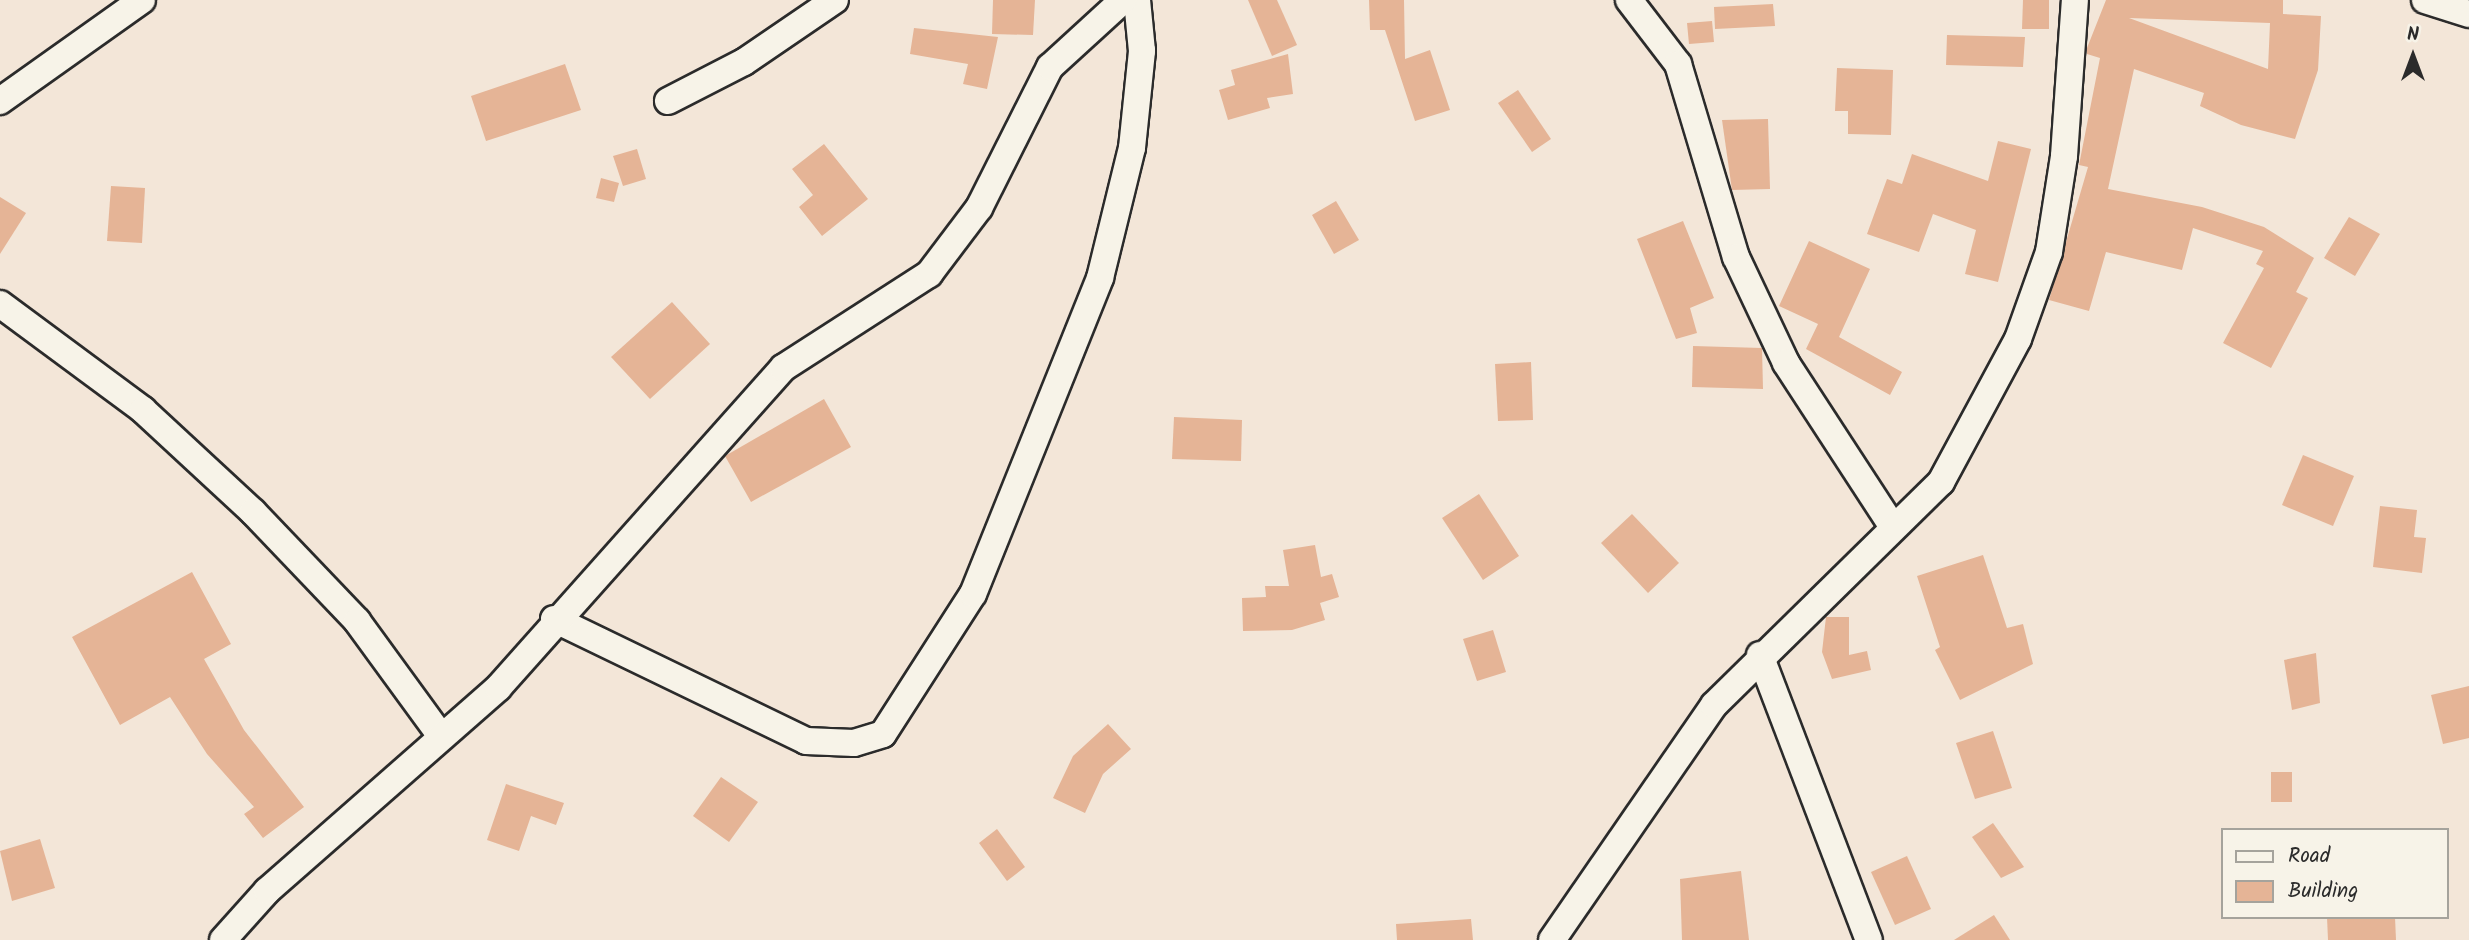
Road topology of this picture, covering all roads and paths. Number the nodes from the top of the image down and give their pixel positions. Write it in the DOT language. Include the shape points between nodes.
graph roads {
  1 [pos="142,0"];
  2 [pos="835,0"];
  3 [pos="1123,0"];
  4 [pos="1137,0"];
  5 [pos="1629,0"];
  6 [pos="2075,0"];
  7 [pos="2425,0"];
  8 [pos="2469,13"];
  9 [pos="0,101"];
  10 [pos="668,101"];
  11 [pos="0,304"];
  12 [pos="1893,527"];
  13 [pos="554,620"];
  14 [pos="1760,655"];
  15 [pos="440,735"];
  16 [pos="223,940"];
  17 [pos="1552,940"];
  18 [pos="1869,940"];
  1 -- 9 [label="street"];
  2 -- 10 [label="street" via="744,62"];
  3 -- 13 [label="street" via="1050,67 979,208 929,274 783,368"];
  4 -- 13 [label="street" via="1142,51 1132,148 1100,278 973,594 883,734 854,743 806,741"];
  5 -- 12 [label="street" via="1678,64 1736,257 1786,363"];
  6 -- 12 [label="street" via="2064,156 2049,252 2018,339 1941,482"];
  7 -- 8 [label="street"];
  11 -- 15 [label="street" via="143,410 253,512 356,621"];
  12 -- 14 [label="street"];
  13 -- 15 [label="street" via="498,688"];
  14 -- 17 [label="street" via="1634,813"];
  14 -- 18 [label="street"];
  15 -- 16 [label="street"];
}
